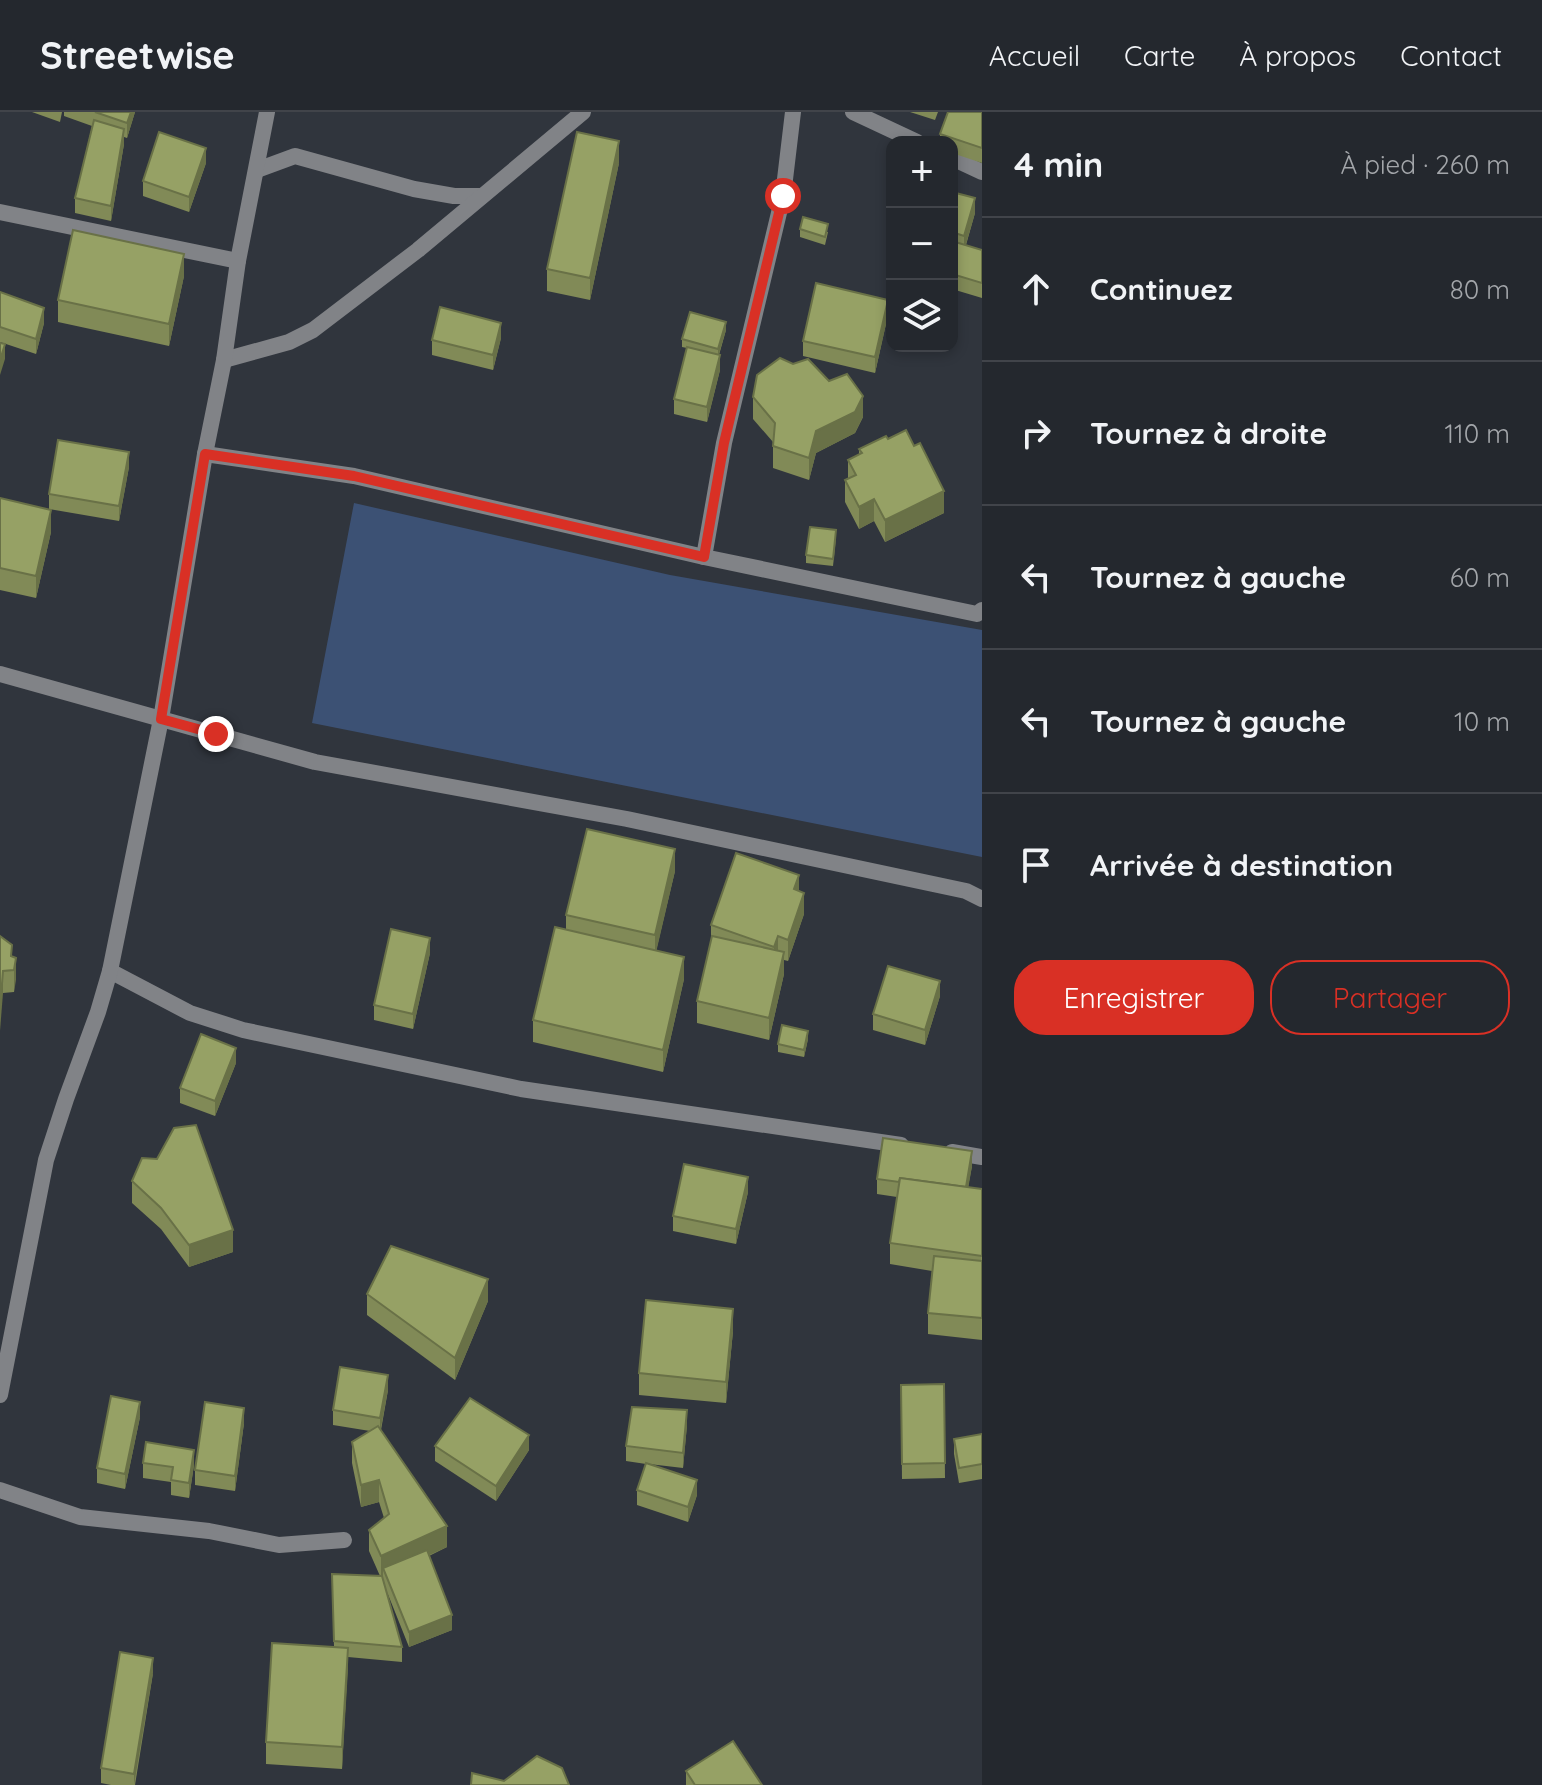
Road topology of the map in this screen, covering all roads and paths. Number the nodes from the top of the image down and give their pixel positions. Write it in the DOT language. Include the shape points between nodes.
graph roads {
  1 [pos="267,112"];
  2 [pos="583,112"];
  3 [pos="793,112"];
  4 [pos="853,112"];
  5 [pos="904,136"];
  6 [pos="958,161"];
  7 [pos="257,170"];
  8 [pos="982,172"];
  9 [pos="482,196"];
  10 [pos="0,212"];
  11 [pos="238,261"];
  12 [pos="224,360"];
  13 [pos="205,454"];
  14 [pos="704,557"];
  15 [pos="982,610"];
  16 [pos="0,674"];
  17 [pos="161,719"];
  18 [pos="982,899"];
  19 [pos="110,971"];
  20 [pos="982,1157"];
  21 [pos="0,1395"];
  22 [pos="0,1490"];
  23 [pos="344,1540"];
  1 -- 7 [label="street"];
  2 -- 9 [label="street"];
  3 -- 14 [label="street" via="783,196 724,443"];
  4 -- 5 [label="street"];
  6 -- 8 [label="street"];
  7 -- 9 [label="street" via="295,156 414,189"];
  7 -- 11 [label="street"];
  9 -- 12 [label="street" via="313,330"];
  10 -- 11 [label="street"];
  11 -- 12 [label="street"];
  12 -- 13 [label="street"];
  13 -- 14 [label="street" via="354,476"];
  13 -- 17 [label="street"];
  14 -- 15 [label="street" via="977,614"];
  16 -- 17 [label="street"];
  17 -- 18 [label="street" via="315,762 627,819 966,891"];
  17 -- 19 [label="street"];
  19 -- 20 [label="street" via="190,1013 258,1033 521,1089"];
  19 -- 21 [label="street" via="46,1160"];
  22 -- 23 [label="street" via="80,1517 209,1531 279,1545"];
}
